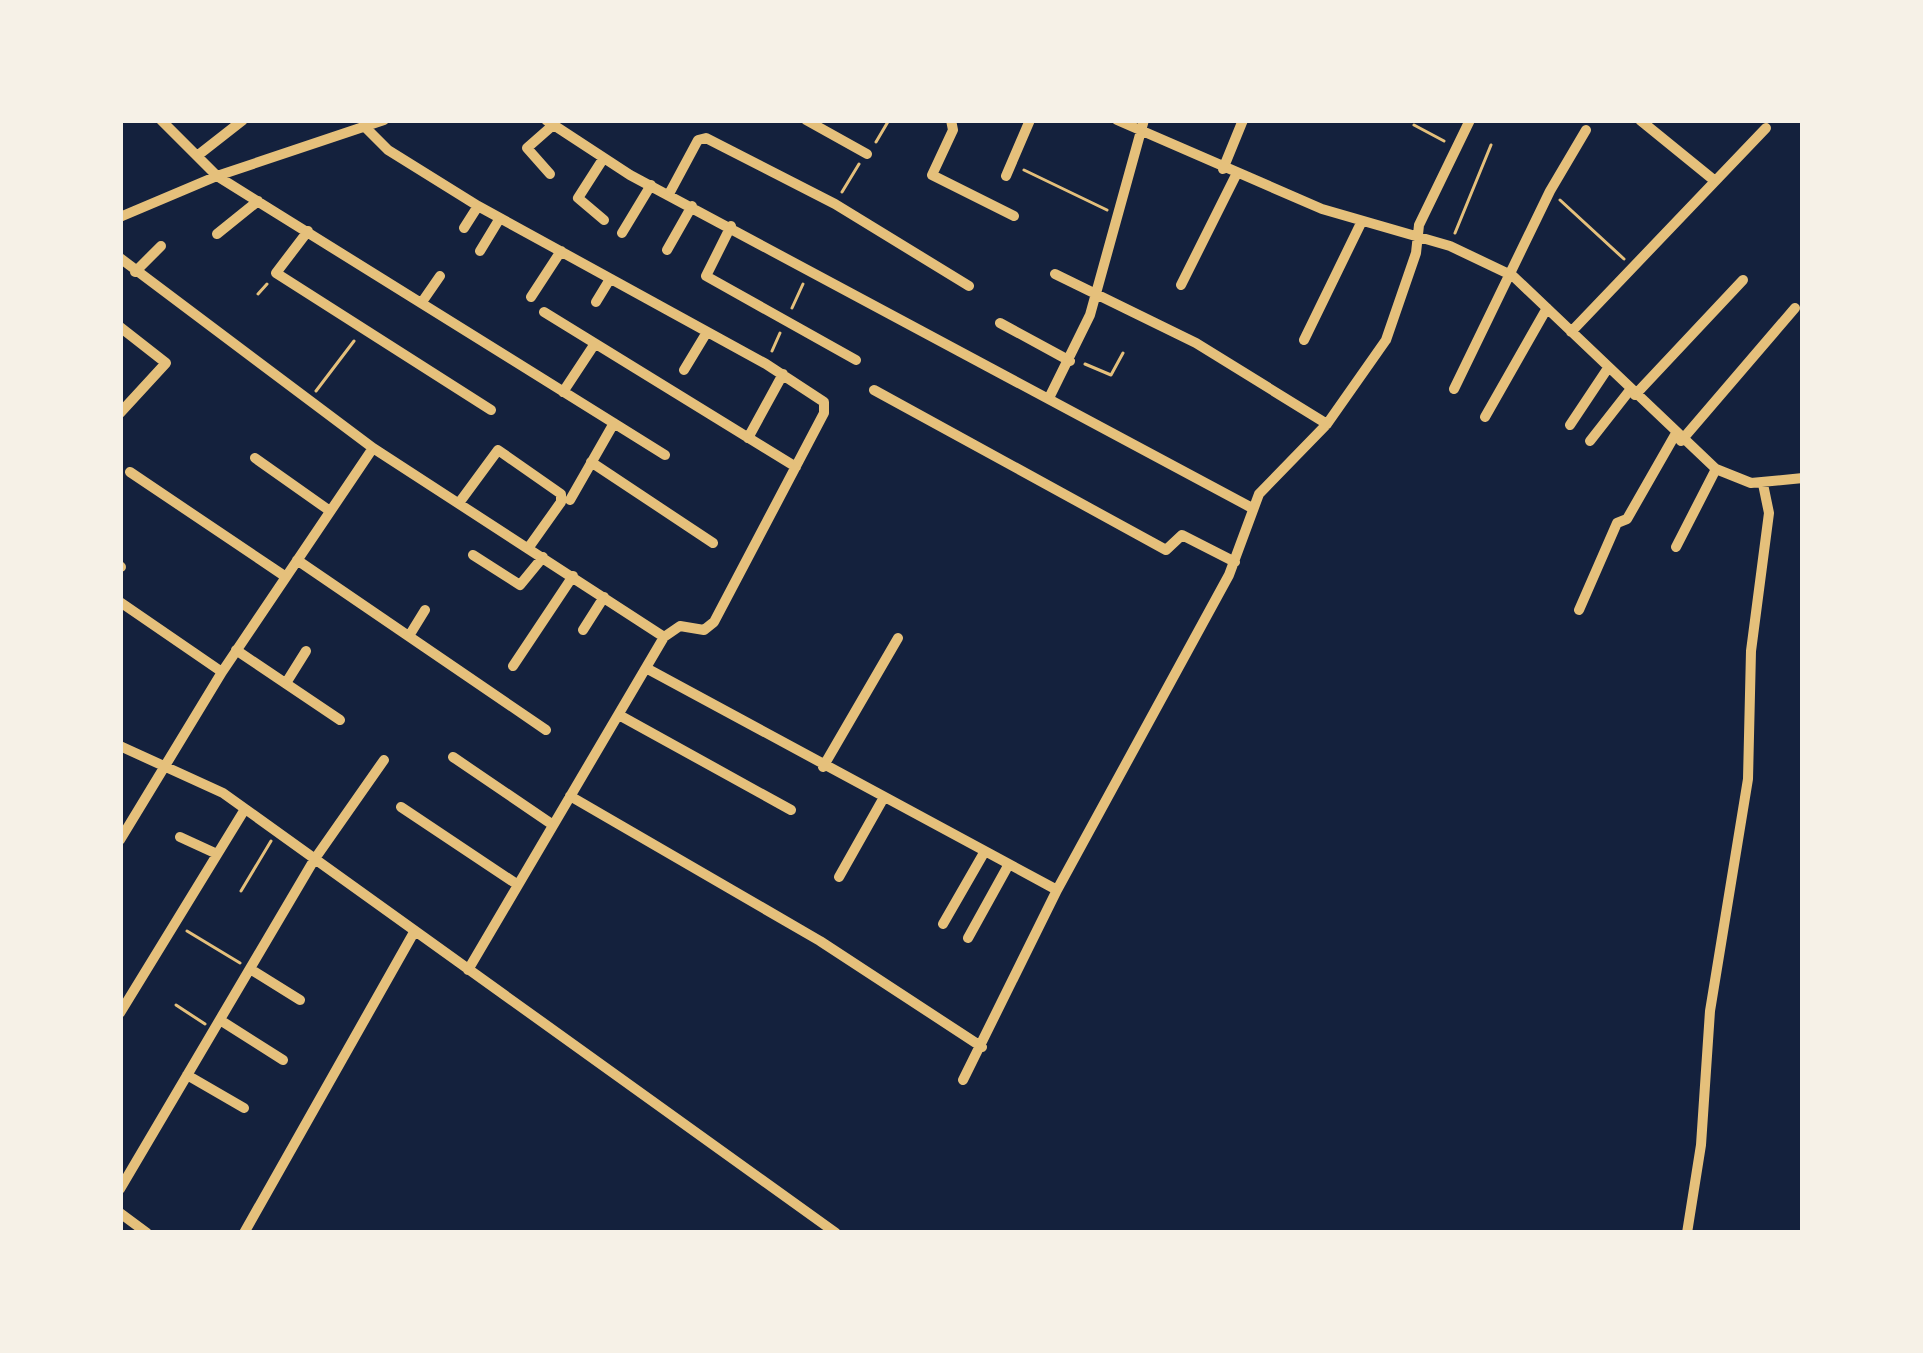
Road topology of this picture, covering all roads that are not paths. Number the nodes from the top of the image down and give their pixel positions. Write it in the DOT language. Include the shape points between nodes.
graph roads {
  1 [pos="243,120"];
  2 [pos="385,120"];
  3 [pos="806,120"];
  4 [pos="950,120"];
  5 [pos="1030,120"];
  6 [pos="1117,120"];
  7 [pos="1243,120"];
  8 [pos="1471,120"];
  9 [pos="1640,120"];
  10 [pos="167,122"];
  11 [pos="549,123"];
  12 [pos="1143,125"];
  13 [pos="1766,128"];
  14 [pos="367,129"];
  15 [pos="1586,130"];
  16 [pos="867,154"];
  17 [pos="197,157"];
  18 [pos="603,159"];
  19 [pos="1009,170"];
  20 [pos="1229,172"];
  21 [pos="550,174"];
  22 [pos="217,176"];
  23 [pos="1715,181"];
  24 [pos="651,185"];
  25 [pos="669,194"];
  26 [pos="258,201"];
  27 [pos="478,206"];
  28 [pos="692,206"];
  29 [pos="1013,216"];
  30 [pos="120,218"];
  31 [pos="500,218"];
  32 [pos="604,220"];
  33 [pos="1361,223"];
  34 [pos="731,226"];
  35 [pos="464,228"];
  36 [pos="308,231"];
  37 [pos="622,232"];
  38 [pos="218,234"];
  39 [pos="1417,236"];
  40 [pos="160,246"];
  41 [pos="667,250"];
  42 [pos="480,251"];
  43 [pos="561,251"];
  44 [pos="120,258"];
  45 [pos="135,272"];
  46 [pos="1055,274"];
  47 [pos="440,276"];
  48 [pos="1513,276"];
  49 [pos="610,279"];
  50 [pos="1743,280"];
  51 [pos="1181,285"];
  52 [pos="969,286"];
  53 [pos="1096,294"];
  54 [pos="531,297"];
  55 [pos="422,302"];
  56 [pos="596,302"];
  57 [pos="1547,308"];
  58 [pos="1795,308"];
  59 [pos="544,312"];
  60 [pos="1000,323"];
  61 [pos="121,329"];
  62 [pos="707,332"];
  63 [pos="1571,332"];
  64 [pos="1304,340"];
  65 [pos="594,346"];
  66 [pos="1072,359"];
  67 [pos="856,360"];
  68 [pos="1608,368"];
  69 [pos="684,370"];
  70 [pos="783,374"];
  71 [pos="1454,389"];
  72 [pos="874,390"];
  73 [pos="563,392"];
  74 [pos="1632,393"];
  75 [pos="1050,396"];
  76 [pos="491,410"];
  77 [pos="120,413"];
  78 [pos="1485,416"];
  79 [pos="614,424"];
  80 [pos="1327,424"];
  81 [pos="1570,425"];
  82 [pos="748,438"];
  83 [pos="1678,438"];
  84 [pos="1590,441"];
  85 [pos="373,448"];
  86 [pos="665,455"];
  87 [pos="255,458"];
  88 [pos="591,462"];
  89 [pos="796,467"];
  90 [pos="1716,469"];
  91 [pos="130,472"];
  92 [pos="1803,478"];
  93 [pos="1763,484"];
  94 [pos="570,500"];
  95 [pos="459,502"];
  96 [pos="1252,508"];
  97 [pos="330,511"];
  98 [pos="713,543"];
  99 [pos="529,547"];
  100 [pos="1676,547"];
  101 [pos="473,555"];
  102 [pos="543,557"];
  103 [pos="297,560"];
  104 [pos="1235,562"];
  105 [pos="573,576"];
  106 [pos="286,577"];
  107 [pos="604,597"];
  108 [pos="120,602"];
  109 [pos="425,610"];
  110 [pos="1580,610"];
  111 [pos="583,630"];
  112 [pos="409,636"];
  113 [pos="664,638"];
  114 [pos="898,638"];
  115 [pos="236,650"];
  116 [pos="306,651"];
  117 [pos="513,666"];
  118 [pos="646,668"];
  119 [pos="222,672"];
  120 [pos="286,683"];
  121 [pos="620,715"];
  122 [pos="340,720"];
  123 [pos="546,730"];
  124 [pos="120,746"];
  125 [pos="453,757"];
  126 [pos="383,760"];
  127 [pos="167,765"];
  128 [pos="823,766"];
  129 [pos="570,796"];
  130 [pos="883,799"];
  131 [pos="401,807"];
  132 [pos="245,809"];
  133 [pos="791,810"];
  134 [pos="553,825"];
  135 [pos="181,837"];
  136 [pos="120,840"];
  137 [pos="986,851"];
  138 [pos="217,854"];
  139 [pos="314,860"];
  140 [pos="1010,864"];
  141 [pos="839,878"];
  142 [pos="518,885"];
  143 [pos="1057,890"];
  144 [pos="943,924"];
  145 [pos="413,934"];
  146 [pos="968,938"];
  147 [pos="250,970"];
  148 [pos="468,970"];
  149 [pos="300,1000"];
  150 [pos="120,1013"];
  151 [pos="217,1025"];
  152 [pos="982,1047"];
  153 [pos="284,1060"];
  154 [pos="187,1075"];
  155 [pos="964,1080"];
  156 [pos="244,1108"];
  157 [pos="120,1189"];
  158 [pos="120,1213"];
  159 [pos="147,1233"];
  160 [pos="244,1233"];
  161 [pos="836,1233"];
  162 [pos="1688,1233"];
  1 -- 17 [label="street"];
  2 -- 14 [label="street"];
  3 -- 16 [label="street"];
  4 -- 29 [label="street" via="932,176"];
  5 -- 19 [label="street"];
  6 -- 12 [label="street"];
  7 -- 20 [label="street"];
  8 -- 39 [label="street"];
  9 -- 23 [label="street"];
  10 -- 17 [label="street"];
  11 -- 18 [label="street"];
  11 -- 21 [label="street" via="526,148"];
  12 -- 20 [label="street"];
  12 -- 53 [label="street"];
  13 -- 23 [label="street"];
  14 -- 22 [label="street"];
  14 -- 27 [label="street"];
  15 -- 48 [label="street"];
  17 -- 22 [label="street"];
  18 -- 24 [label="street"];
  18 -- 32 [label="street" via="578,198"];
  20 -- 33 [label="street"];
  20 -- 51 [label="street"];
  22 -- 26 [label="street"];
  22 -- 30 [label="street"];
  23 -- 63 [label="street"];
  24 -- 25 [label="street"];
  24 -- 37 [label="street"];
  25 -- 28 [label="street"];
  25 -- 52 [label="street" via="706,138 836,204"];
  26 -- 36 [label="street"];
  26 -- 38 [label="street"];
  27 -- 31 [label="street"];
  27 -- 35 [label="street"];
  28 -- 34 [label="street"];
  28 -- 41 [label="street"];
  31 -- 42 [label="street"];
  31 -- 43 [label="street"];
  33 -- 39 [label="street"];
  33 -- 64 [label="street"];
  34 -- 67 [label="street" via="705,275"];
  34 -- 75 [label="street"];
  36 -- 55 [label="street"];
  36 -- 76 [label="street" via="276,273"];
  39 -- 48 [label="street"];
  39 -- 80 [label="street" via="1386,340"];
  40 -- 45 [label="street"];
  43 -- 49 [label="street"];
  43 -- 54 [label="street"];
  44 -- 45 [label="street"];
  45 -- 85 [label="street"];
  46 -- 53 [label="street"];
  47 -- 55 [label="street"];
  48 -- 57 [label="street"];
  48 -- 71 [label="street"];
  49 -- 56 [label="street"];
  49 -- 62 [label="street"];
  50 -- 74 [label="street"];
  53 -- 66 [label="street"];
  53 -- 80 [label="street" via="1212,352"];
  55 -- 73 [label="street"];
  57 -- 63 [label="street"];
  57 -- 78 [label="street"];
  58 -- 83 [label="street"];
  59 -- 65 [label="street"];
  60 -- 66 [label="street"];
  61 -- 77 [label="street" via="166,359"];
  62 -- 69 [label="street"];
  62 -- 70 [label="street"];
  63 -- 68 [label="street"];
  65 -- 73 [label="street"];
  65 -- 82 [label="street"];
  66 -- 75 [label="street"];
  68 -- 74 [label="street"];
  68 -- 81 [label="street"];
  70 -- 82 [label="street"];
  70 -- 89 [label="street" via="824,402"];
  72 -- 104 [label="street" via="1166,550 1182,535"];
  73 -- 79 [label="street"];
  74 -- 83 [label="street"];
  74 -- 84 [label="street"];
  75 -- 96 [label="street"];
  79 -- 86 [label="street"];
  79 -- 88 [label="street"];
  80 -- 96 [label="street"];
  82 -- 89 [label="street"];
  83 -- 90 [label="street"];
  83 -- 110 [label="street" via="1618,523"];
  85 -- 95 [label="street"];
  85 -- 97 [label="street"];
  87 -- 97 [label="street"];
  88 -- 94 [label="street"];
  88 -- 98 [label="street"];
  89 -- 113 [label="street" via="714,622 704,630 680,626"];
  90 -- 93 [label="street"];
  90 -- 100 [label="street"];
  91 -- 106 [label="street"];
  92 -- 93 [label="street"];
  93 -- 162 [label="street" via="1768,514 1751,651 1748,779 1710,1011"];
  95 -- 99 [label="street"];
  95 -- 99 [label="street" via="498,450 561,494"];
  96 -- 104 [label="street"];
  97 -- 103 [label="street"];
  99 -- 102 [label="street"];
  101 -- 102 [label="street" via="523,586"];
  102 -- 105 [label="street"];
  103 -- 106 [label="street"];
  103 -- 112 [label="street"];
  104 -- 143 [label="street"];
  105 -- 107 [label="street"];
  105 -- 117 [label="street"];
  106 -- 115 [label="street"];
  107 -- 111 [label="street"];
  107 -- 113 [label="street"];
  108 -- 119 [label="street"];
  109 -- 112 [label="street"];
  112 -- 123 [label="street"];
  113 -- 118 [label="street"];
  114 -- 128 [label="street"];
  115 -- 119 [label="street"];
  115 -- 120 [label="street"];
  116 -- 120 [label="street"];
  118 -- 121 [label="street"];
  118 -- 128 [label="street"];
  119 -- 127 [label="street"];
  120 -- 122 [label="street"];
  121 -- 129 [label="street"];
  121 -- 133 [label="street"];
  124 -- 127 [label="street"];
  125 -- 134 [label="street"];
  126 -- 139 [label="street"];
  127 -- 132 [label="street"];
  127 -- 136 [label="street"];
  128 -- 130 [label="street"];
  129 -- 134 [label="street"];
  129 -- 152 [label="street" via="820,941"];
  130 -- 137 [label="street"];
  130 -- 141 [label="street"];
  131 -- 142 [label="street"];
  132 -- 138 [label="street"];
  132 -- 139 [label="street"];
  134 -- 142 [label="street"];
  135 -- 138 [label="street"];
  137 -- 140 [label="street"];
  137 -- 144 [label="street"];
  138 -- 150 [label="street"];
  139 -- 145 [label="street"];
  139 -- 147 [label="street"];
  140 -- 143 [label="street"];
  140 -- 146 [label="street"];
  142 -- 148 [label="street"];
  143 -- 152 [label="street"];
  145 -- 148 [label="street"];
  145 -- 160 [label="street"];
  147 -- 149 [label="street"];
  147 -- 151 [label="street"];
  148 -- 161 [label="street"];
  151 -- 153 [label="street"];
  151 -- 154 [label="street"];
  152 -- 155 [label="street"];
  154 -- 156 [label="street"];
  154 -- 157 [label="street"];
  158 -- 159 [label="street"];
}
